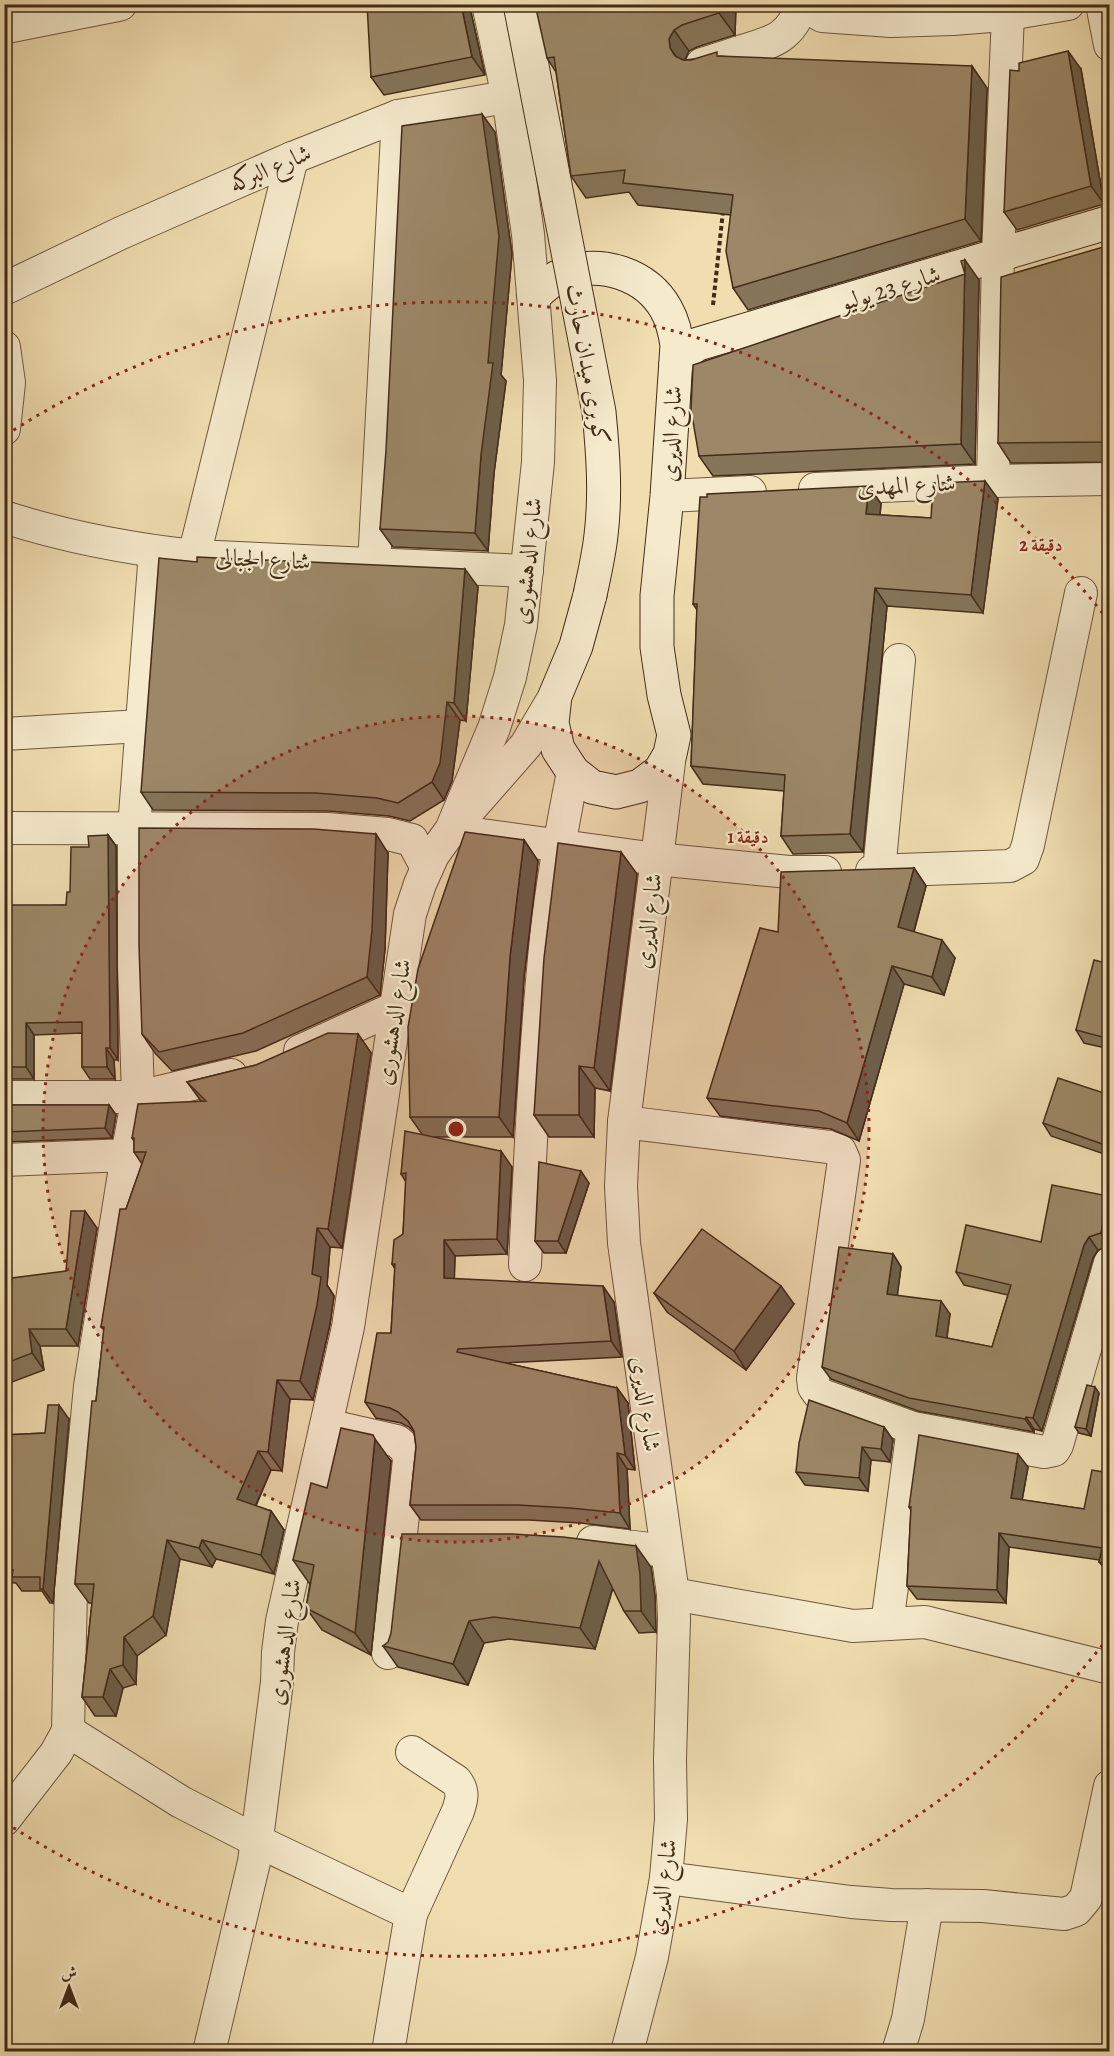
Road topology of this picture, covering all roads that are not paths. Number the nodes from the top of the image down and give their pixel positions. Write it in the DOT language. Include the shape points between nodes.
graph roads {
  1 [pos="120,4"];
  2 [pos="488,4"];
  3 [pos="520,4"];
  4 [pos="533,4"];
  5 [pos="802,4"];
  6 [pos="1068,4"];
  7 [pos="1102,4"];
  8 [pos="1008,14"];
  9 [pos="4,27"];
  10 [pos="1110,45"];
  11 [pos="702,64"];
  12 [pos="550,89"];
  13 [pos="508,97"];
  14 [pos="398,116"];
  15 [pos="292,158"];
  16 [pos="1110,222"];
  17 [pos="998,256"];
  18 [pos="588,269"];
  19 [pos="4,290"];
  20 [pos="534,296"];
  21 [pos="4,347"];
  22 [pos="676,364"];
  23 [pos="4,429"];
  24 [pos="1110,478"];
  25 [pos="993,481"];
  26 [pos="668,496"];
  27 [pos="4,517"];
  28 [pos="155,552"];
  29 [pos="194,556"];
  30 [pos="374,564"];
  31 [pos="526,571"];
  32 [pos="1081,593"];
  33 [pos="899,660"];
  34 [pos="555,696"];
  35 [pos="141,726"];
  36 [pos="4,734"];
  37 [pos="670,754"];
  38 [pos="573,772"];
  39 [pos="4,828"];
  40 [pos="134,828"];
  41 [pos="451,830"];
  42 [pos="559,847"];
  43 [pos="656,859"];
  44 [pos="427,868"];
  45 [pos="879,871"];
  46 [pos="395,1008"];
  47 [pos="4,1097"];
  48 [pos="138,1097"];
  49 [pos="624,1122"];
  50 [pos="127,1155"];
  51 [pos="4,1160"];
  52 [pos="1110,1263"];
  53 [pos="525,1265"];
  54 [pos="327,1425"];
  55 [pos="912,1428"];
  56 [pos="570,1540"];
  57 [pos="666,1551"];
  58 [pos="673,1594"];
  59 [pos="887,1624"];
  60 [pos="388,1653"];
  61 [pos="1110,1668"];
  62 [pos="68,1731"];
  63 [pos="412,1752"];
  64 [pos="1110,1786"];
  65 [pos="4,1820"];
  66 [pos="257,1840"];
  67 [pos="666,1878"];
  68 [pos="927,1905"];
  69 [pos="411,1914"];
  70 [pos="209,2052"];
  71 [pos="388,2052"];
  72 [pos="627,2052"];
  73 [pos="898,2052"];
  1 -- 9 [label="main road"];
  2 -- 13 [label="street, شارع الدهشورى"];
  3 -- 34 [label="main road, كوبرى ميدان حارث, bridge" via="600,412 603,455 602,534 590,595 576,646"];
  4 -- 12 [label="street"];
  5 -- 8 [label="street" via="822,16 891,21"];
  5 -- 11 [label="street" via="794,23 773,42"];
  6 -- 8 [label="street"];
  7 -- 10 [label="street"];
  8 -- 17 [label="street"];
  12 -- 13 [label="street, شارع البركه"];
  12 -- 18 [label="street"];
  13 -- 14 [label="street, شارع البركه"];
  13 -- 20 [label="street, شارع الدهشورى"];
  14 -- 15 [label="street, شارع البركه"];
  14 -- 30 [label="street"];
  15 -- 19 [label="street, شارع البركه" via="121,232"];
  15 -- 29 [label="street"];
  16 -- 17 [label="main road, شارع 23 يوليو"];
  17 -- 22 [label="main road, شارع 23 يوليو" via="710,341 689,349"];
  17 -- 25 [label="street"];
  18 -- 20 [label="main road" via="565,274"];
  18 -- 22 [label="main road, شارع الديرى" via="622,273 654,293 674,326"];
  20 -- 31 [label="street, شارع الدهشورى" via="540,380 538,462"];
  21 -- 23 [label="street" via="9,383"];
  22 -- 26 [label="main road, شارع الديرى"];
  24 -- 25 [label="street, شارع المهدى"];
  25 -- 26 [label="street, شارع المهدى"];
  26 -- 37 [label="main road, شارع الديرى" via="657,596 657,647 674,735"];
  27 -- 28 [label="street, شارع الجبالى" via="51,532"];
  28 -- 29 [label="street, شارع الجبالى"];
  28 -- 35 [label="street"];
  29 -- 30 [label="street, شارع الجبالى"];
  30 -- 31 [label="street, شارع الجبالى"];
  31 -- 41 [label="street, شارع الدهشورى" via="522,625 510,677 494,728"];
  32 -- 45 [label="street" via="1023,859 1010,866"];
  33 -- 45 [label="street"];
  34 -- 38 [label="main road" via="552,723 558,749"];
  34 -- 41 [label="street, كوبرى ميدان حارث" via="525,745"];
  35 -- 36 [label="street"];
  35 -- 40 [label="street"];
  37 -- 38 [label="main road" via="660,771 640,786 616,792 592,787"];
  37 -- 43 [label="street, شارع الديرى"];
  38 -- 42 [label="street"];
  39 -- 40 [label="street"];
  40 -- 44 [label="street" via="388,834 412,840"];
  40 -- 48 [label="street"];
  41 -- 42 [label="street"];
  41 -- 44 [label="street, شارع الدهشورى"];
  42 -- 43 [label="street"];
  42 -- 53 [label="street" via="546,937 531,1124"];
  43 -- 45 [label="street" via="789,872"];
  43 -- 49 [label="street, شارع الديرى"];
  44 -- 46 [label="street, شارع الدهشورى" via="410,914"];
  46 -- 48 [label="street" via="267,1066"];
  46 -- 54 [label="street, شارع الدهشورى" via="348,1327"];
  47 -- 48 [label="street"];
  48 -- 50 [label="street"];
  49 -- 55 [label="street" via="840,1151 844,1160 814,1387 819,1394"];
  49 -- 57 [label="street, شارع الديرى" via="624,1243"];
  50 -- 51 [label="street"];
  50 -- 62 [label="street" via="90,1386 70,1588"];
  52 -- 55 [label="street" via="1054,1450 1044,1452"];
  54 -- 60 [label="street" via="397,1441 407,1450 412,1538"];
  54 -- 66 [label="street, شارع الدهشورى" via="282,1621"];
  55 -- 59 [label="street"];
  56 -- 57 [label="street"];
  57 -- 58 [label="street, شارع الديرى"];
  58 -- 59 [label="street" via="853,1626"];
  58 -- 67 [label="street, شارع الديرى" via="671,1819"];
  59 -- 61 [label="street" via="925,1622"];
  62 -- 65 [label="street" via="56,1753"];
  62 -- 66 [label="street" via="181,1802"];
  63 -- 69 [label="street" via="456,1781 462,1795"];
  64 -- 68 [label="street" via="1086,1898 1076,1910 1064,1914"];
  66 -- 69 [label="street"];
  66 -- 70 [label="street, شارع الدهشورى"];
  67 -- 68 [label="street" via="851,1902"];
  67 -- 72 [label="street, شارع الديرى" via="652,1958"];
  68 -- 73 [label="street" via="908,2019"];
  69 -- 71 [label="street"];
}
